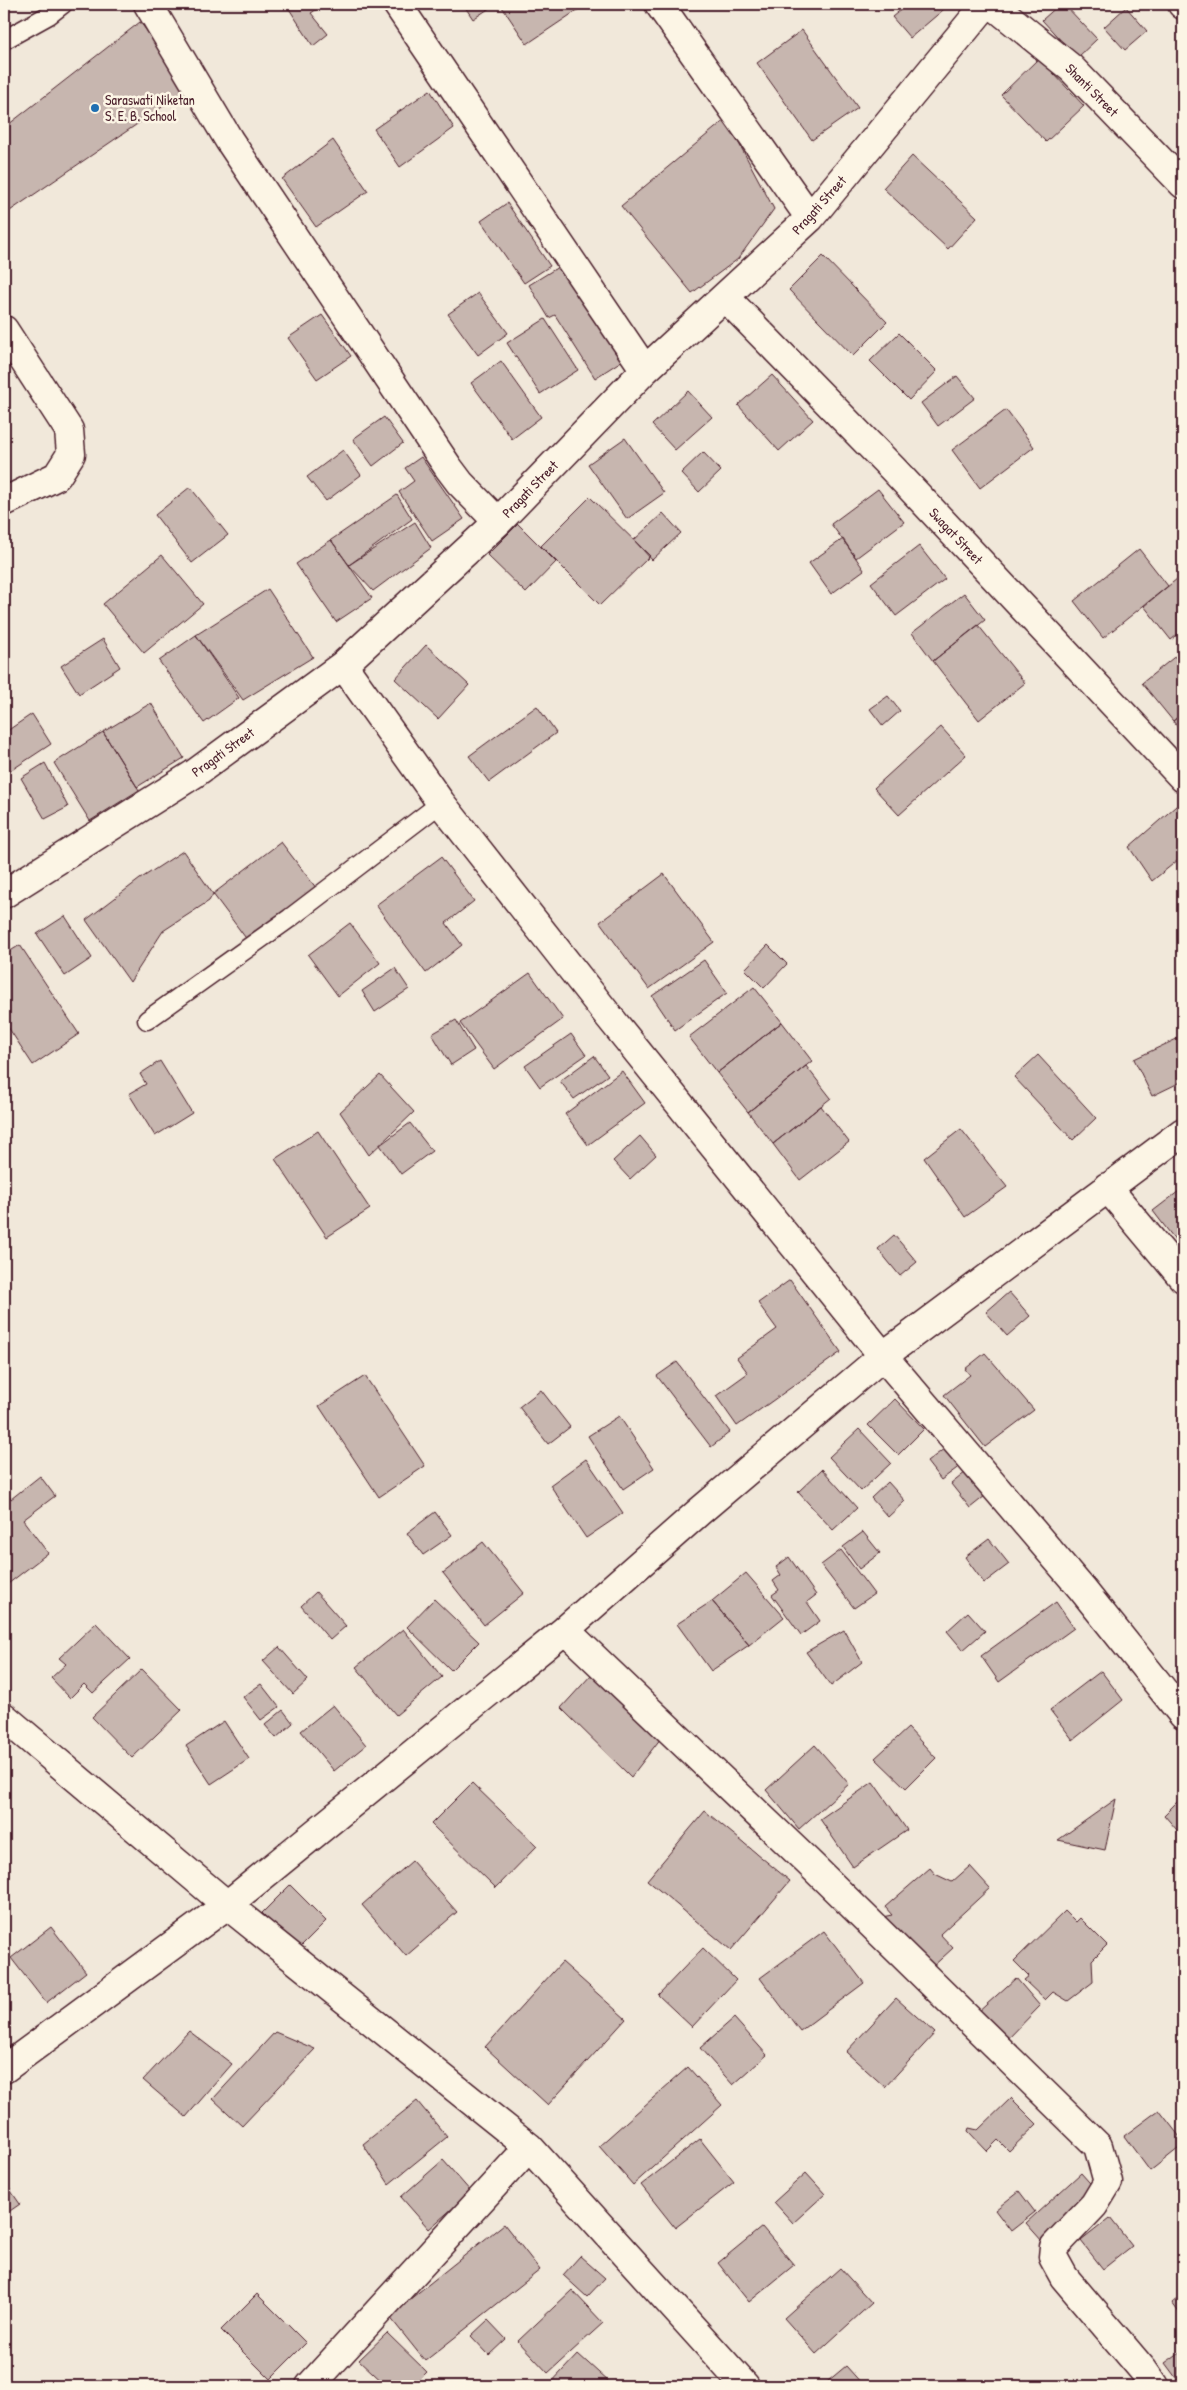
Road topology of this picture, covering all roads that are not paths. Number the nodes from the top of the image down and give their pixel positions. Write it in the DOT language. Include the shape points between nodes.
graph roads {
  1 [pos="63,4"];
  2 [pos="148,4"];
  3 [pos="397,4"];
  4 [pos="659,4"];
  5 [pos="986,4"];
  6 [pos="992,4"];
  7 [pos="4,40"];
  8 [pos="1183,184"];
  9 [pos="810,218"];
  10 [pos="726,298"];
  11 [pos="4,330"];
  12 [pos="646,370"];
  13 [pos="4,502"];
  14 [pos="498,522"];
  15 [pos="343,665"];
  16 [pos="1183,778"];
  17 [pos="441,802"];
  18 [pos="4,894"];
  19 [pos="147,1020"];
  20 [pos="1183,1132"];
  21 [pos="1107,1187"];
  22 [pos="1183,1278"];
  23 [pos="883,1356"];
  24 [pos="565,1630"];
  25 [pos="1183,1715"];
  26 [pos="4,1717"];
  27 [pos="227,1905"];
  28 [pos="4,2069"];
  29 [pos="529,2147"];
  30 [pos="310,2386"];
  31 [pos="744,2386"];
  32 [pos="1154,2386"];
  1 -- 7 [label="lane"];
  2 -- 14 [label="street" via="229,140 448,467"];
  3 -- 12 [label="street"];
  4 -- 9 [label="street"];
  5 -- 9 [label="street, Pragati Street"];
  6 -- 8 [label="street, Shanti Street" via="1072,68"];
  9 -- 10 [label="street, Pragati Street"];
  10 -- 12 [label="street, Pragati Street"];
  10 -- 16 [label="street, Swagat Street" via="893,469"];
  11 -- 13 [label="street" via="69,430 71,454 57,476"];
  12 -- 14 [label="street, Pragati Street"];
  14 -- 15 [label="street, Pragati Street"];
  15 -- 17 [label="street"];
  15 -- 18 [label="street, Pragati Street" via="194,774"];
  17 -- 19 [label="lane" via="290,918"];
  17 -- 23 [label="street"];
  20 -- 21 [label="street"];
  21 -- 22 [label="street"];
  21 -- 23 [label="street"];
  23 -- 24 [label="street"];
  23 -- 25 [label="street" via="1082,1589"];
  24 -- 27 [label="street"];
  24 -- 32 [label="street" via="1098,2146 1108,2182 1094,2205 1054,2247 1053,2257 1064,2277"];
  26 -- 27 [label="street"];
  27 -- 28 [label="street"];
  27 -- 29 [label="street"];
  29 -- 30 [label="street"];
  29 -- 31 [label="street"];
}
